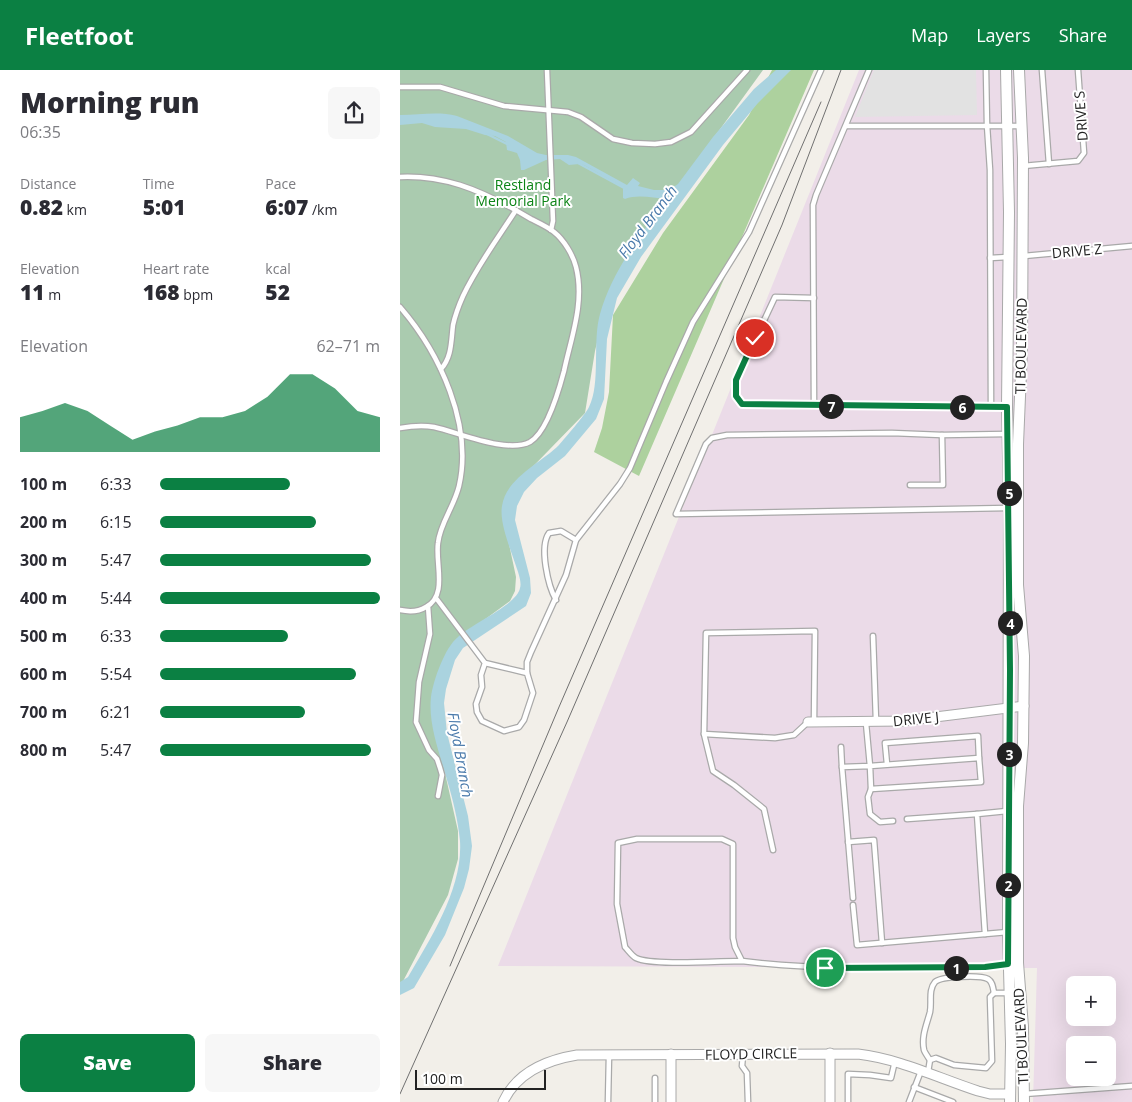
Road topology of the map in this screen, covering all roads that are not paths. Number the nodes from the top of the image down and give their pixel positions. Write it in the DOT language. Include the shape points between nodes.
graph roads {
  1 [pos="547,70"];
  2 [pos="747,70"];
  3 [pos="821,70"];
  4 [pos="869,70"];
  5 [pos="986,70"];
  6 [pos="1006,70"];
  7 [pos="1019,70"];
  8 [pos="1042,70"];
  9 [pos="1078,70"];
  10 [pos="400,87"];
  11 [pos="549,110"];
  12 [pos="987,125"];
  13 [pos="846,126"];
  14 [pos="1006,126"];
  15 [pos="1023,126"];
  16 [pos="1049,164"];
  17 [pos="1023,166"];
  18 [pos="400,177"];
  19 [pos="516,210"];
  20 [pos="551,230"];
  21 [pos="1132,246"];
  22 [pos="1022,256"];
  23 [pos="1008,257"];
  24 [pos="990,258"];
  25 [pos="814,298"];
  26 [pos="400,307"];
  27 [pos="441,369"];
  28 [pos="814,406"];
  29 [pos="991,407"];
  30 [pos="1007,407"];
  31 [pos="400,428"];
  32 [pos="460,434"];
  33 [pos="1008,434"];
  34 [pos="942,435"];
  35 [pos="910,485"];
  36 [pos="1009,508"];
  37 [pos="576,540"];
  38 [pos="436,598"];
  39 [pos="556,600"];
  40 [pos="428,606"];
  41 [pos="400,610"];
  42 [pos="872,636"];
  43 [pos="485,663"];
  44 [pos="527,673"];
  45 [pos="1024,706"];
  46 [pos="1009,707"];
  47 [pos="811,722"];
  48 [pos="876,722"];
  49 [pos="866,723"];
  50 [pos="704,734"];
  51 [pos="841,747"];
  52 [pos="979,758"];
  53 [pos="886,764"];
  54 [pos="870,766"];
  55 [pos="842,768"];
  56 [pos="871,789"];
  57 [pos="438,796"];
  58 [pos="1009,811"];
  59 [pos="977,814"];
  60 [pos="907,819"];
  61 [pos="893,820"];
  62 [pos="848,842"];
  63 [pos="773,850"];
  64 [pos="853,898"];
  65 [pos="854,905"];
  66 [pos="1008,932"];
  67 [pos="985,934"];
  68 [pos="882,943"];
  69 [pos="742,961"];
  70 [pos="1013,963"];
  71 [pos="994,993"];
  72 [pos="1009,993"];
  73 [pos="830,1053"];
  74 [pos="671,1054"];
  75 [pos="743,1054"];
  76 [pos="609,1055"];
  77 [pos="930,1060"];
  78 [pos="896,1061"];
  79 [pos="924,1072"];
  80 [pos="655,1078"];
  81 [pos="1132,1086"];
  82 [pos="914,1087"];
  83 [pos="1010,1098"];
  84 [pos="1024,1098"];
  85 [pos="503,1102"];
  86 [pos="608,1102"];
  87 [pos="655,1102"];
  88 [pos="671,1102"];
  89 [pos="748,1102"];
  90 [pos="830,1102"];
  91 [pos="848,1102"];
  92 [pos="908,1102"];
  93 [pos="953,1102"];
  1 -- 11 [label="lane"];
  2 -- 11 [label="lane" via="696,128 686,136 663,144 618,141 581,117"];
  3 -- 37 [label="lane" via="748,232 693,322 630,468"];
  4 -- 13 [label="lane"];
  5 -- 12 [label="lane"];
  6 -- 14 [label="street, TI BOULEVARD"];
  7 -- 15 [label="street, TI BOULEVARD"];
  8 -- 16 [label="lane"];
  9 -- 16 [label="lane, DRIVE S" via="1084,153 1078,161"];
  10 -- 11 [label="lane" via="440,87 504,106"];
  11 -- 20 [label="lane"];
  12 -- 13 [label="lane"];
  12 -- 14 [label="lane"];
  12 -- 24 [label="lane"];
  13 -- 25 [label="lane" via="813,206"];
  14 -- 15 [label="lane"];
  14 -- 23 [label="street, TI BOULEVARD"];
  15 -- 17 [label="street, TI BOULEVARD"];
  16 -- 17 [label="lane, DRIVE S"];
  17 -- 22 [label="street, TI BOULEVARD"];
  18 -- 19 [label="lane" via="427,178 460,185"];
  19 -- 20 [label="lane"];
  19 -- 27 [label="lane" via="462,296 449,356"];
  20 -- 32 [label="lane" via="573,258 579,289 576,322 555,401 537,436 528,442 499,444"];
  21 -- 22 [label="lane, DRIVE Z"];
  22 -- 23 [label="street"];
  22 -- 45 [label="street, TI BOULEVARD" via="1018,576"];
  23 -- 24 [label="lane"];
  23 -- 30 [label="street, TI BOULEVARD"];
  24 -- 29 [label="lane"];
  25 -- 28 [label="lane"];
  25 -- 28 [label="lane" via="775,297 736,380 736,396 742,404"];
  26 -- 27 [label="lane" via="420,332"];
  27 -- 32 [label="lane"];
  28 -- 29 [label="lane"];
  29 -- 30 [label="lane"];
  30 -- 33 [label="street, TI BOULEVARD"];
  31 -- 32 [label="lane" via="432,427"];
  32 -- 38 [label="lane" via="461,473 455,498 439,536"];
  33 -- 34 [label="lane"];
  33 -- 36 [label="street, TI BOULEVARD"];
  34 -- 35 [label="lane" via="943,485"];
  34 -- 36 [label="lane" via="727,435 712,438 706,444 676,514"];
  36 -- 46 [label="street, TI BOULEVARD"];
  37 -- 39 [label="lane"];
  37 -- 39 [label="lane" via="561,531 548,533 545,538 546,567"];
  38 -- 40 [label="lane"];
  38 -- 43 [label="lane"];
  39 -- 44 [label="lane" via="527,662"];
  40 -- 41 [label="lane" via="412,611"];
  40 -- 57 [label="lane" via="430,634 419,682 416,722 440,768"];
  42 -- 48 [label="lane"];
  43 -- 44 [label="lane"];
  43 -- 44 [label="lane" via="477,712 482,721 504,730 519,727 524,720 533,693"];
  45 -- 46 [label="street, DRIVE J"];
  45 -- 70 [label="street, TI BOULEVARD"];
  46 -- 48 [label="street, DRIVE J"];
  46 -- 58 [label="street, TI BOULEVARD"];
  47 -- 49 [label="street, DRIVE J"];
  47 -- 50 [label="lane" via="794,735 775,738"];
  47 -- 50 [label="lane" via="815,631 706,633"];
  48 -- 49 [label="street, DRIVE J"];
  49 -- 54 [label="lane"];
  50 -- 63 [label="lane" via="713,771 764,809"];
  51 -- 55 [label="lane"];
  52 -- 53 [label="lane"];
  52 -- 53 [label="lane" via="978,736 885,743"];
  52 -- 56 [label="lane" via="981,782"];
  53 -- 54 [label="lane"];
  54 -- 55 [label="lane"];
  54 -- 56 [label="lane"];
  55 -- 62 [label="lane"];
  56 -- 61 [label="lane" via="868,797 870,814 880,822"];
  58 -- 59 [label="lane"];
  58 -- 66 [label="street, TI BOULEVARD"];
  59 -- 60 [label="lane"];
  59 -- 67 [label="lane"];
  62 -- 64 [label="lane"];
  62 -- 68 [label="lane" via="874,840"];
  65 -- 68 [label="lane" via="857,945"];
  66 -- 67 [label="lane"];
  66 -- 70 [label="street, TI BOULEVARD"];
  67 -- 68 [label="lane"];
  69 -- 69 [label="lane" via="659,962 636,958 625,947 617,904 618,843 637,839 722,839 733,844 733,938"];
  69 -- 70 [label="lane" via="825,968 985,967"];
  70 -- 72 [label="street, TI BOULEVARD"];
  70 -- 84 [label="street, TI BOULEVARD" via="1024,1046"];
  71 -- 72 [label="lane"];
  71 -- 77 [label="lane" via="990,998 992,1061 986,1068 954,1065 936,1058"];
  71 -- 77 [label="lane" via="992,983 981,977 941,978 934,982 924,1034 924,1051"];
  72 -- 83 [label="street, TI BOULEVARD"];
  73 -- 75 [label="street, FLOYD CIRCLE"];
  73 -- 78 [label="street, FLOYD CIRCLE" via="878,1056"];
  73 -- 90 [label="street"];
  74 -- 75 [label="street, FLOYD CIRCLE"];
  74 -- 76 [label="street, FLOYD CIRCLE"];
  74 -- 88 [label="street"];
  75 -- 89 [label="lane"];
  76 -- 85 [label="street, FLOYD CIRCLE" via="577,1055 540,1065 519,1080"];
  76 -- 86 [label="lane"];
  77 -- 79 [label="lane"];
  78 -- 79 [label="street, FLOYD CIRCLE"];
  78 -- 91 [label="lane" via="891,1078 848,1074"];
  79 -- 82 [label="lane"];
  79 -- 83 [label="street, FLOYD CIRCLE" via="978,1091"];
  80 -- 87 [label="lane"];
  81 -- 84 [label="lane"];
  82 -- 92 [label="lane"];
  82 -- 93 [label="lane"];
  83 -- 84 [label="street"];
}
